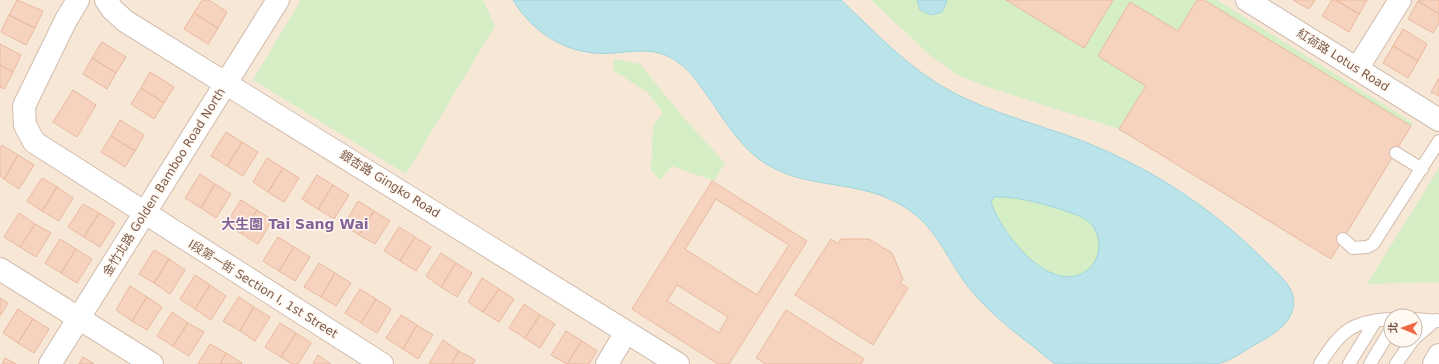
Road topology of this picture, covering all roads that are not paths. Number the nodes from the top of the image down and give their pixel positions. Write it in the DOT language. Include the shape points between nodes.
graph roads {
  1 [pos="78,0"];
  2 [pos="106,0"];
  3 [pos="278,0"];
  4 [pos="1400,0"];
  5 [pos="1251,1"];
  6 [pos="1357,69"];
  7 [pos="227,83"];
  8 [pos="1439,120"];
  9 [pos="1439,141"];
  10 [pos="1396,153"];
  11 [pos="1422,169"];
  12 [pos="144,214"];
  13 [pos="1343,239"];
  14 [pos="0,269"];
  15 [pos="79,319"];
  16 [pos="1376,320"];
  17 [pos="1383,320"];
  18 [pos="1423,320"];
  19 [pos="1437,321"];
  20 [pos="626,332"];
  21 [pos="1423,332"];
  22 [pos="1383,342"];
  23 [pos="1408,348"];
  24 [pos="1439,355"];
  25 [pos="50,364"];
  26 [pos="152,364"];
  27 [pos="382,364"];
  28 [pos="607,364"];
  29 [pos="678,364"];
  30 [pos="1320,364"];
  31 [pos="1349,364"];
  32 [pos="1370,364"];
  33 [pos="1396,364"];
  34 [pos="1434,364"];
  1 -- 12 [label="street, I段第一街 Section I, 1st Street" via="28,96 24,106 25,125 34,142 42,149"];
  2 -- 7 [label="street, 銀杏路 Gingko Road" via="124,21"];
  3 -- 7 [label="street, 金竹北路 Golden Bamboo Road North"];
  4 -- 6 [label="street"];
  5 -- 6 [label="street, 紅荷路 Lotus Road"];
  6 -- 8 [label="street, 紅荷路 Lotus Road"];
  7 -- 12 [label="street, 金竹北路 Golden Bamboo Road North"];
  7 -- 20 [label="street, 銀杏路 Gingko Road"];
  9 -- 11 [label="lane"];
  10 -- 11 [label="lane"];
  11 -- 13 [label="lane" via="1373,244 1353,248"];
  12 -- 15 [label="street, 金竹北路 Golden Bamboo Road North"];
  12 -- 27 [label="street, I段第一街 Section I, 1st Street"];
  14 -- 15 [label="street"];
  15 -- 25 [label="street, 金竹北路 Golden Bamboo Road North"];
  15 -- 26 [label="street"];
  16 -- 17 [label="lane"];
  16 -- 30 [label="lane" via="1344,331"];
  16 -- 31 [label="lane"];
  18 -- 19 [label="lane"];
  19 -- 21 [label="lane"];
  20 -- 28 [label="street"];
  20 -- 29 [label="street, 銀杏路 Gingko Road"];
  22 -- 32 [label="lane"];
  23 -- 33 [label="lane"];
  24 -- 34 [label="street"];
}
